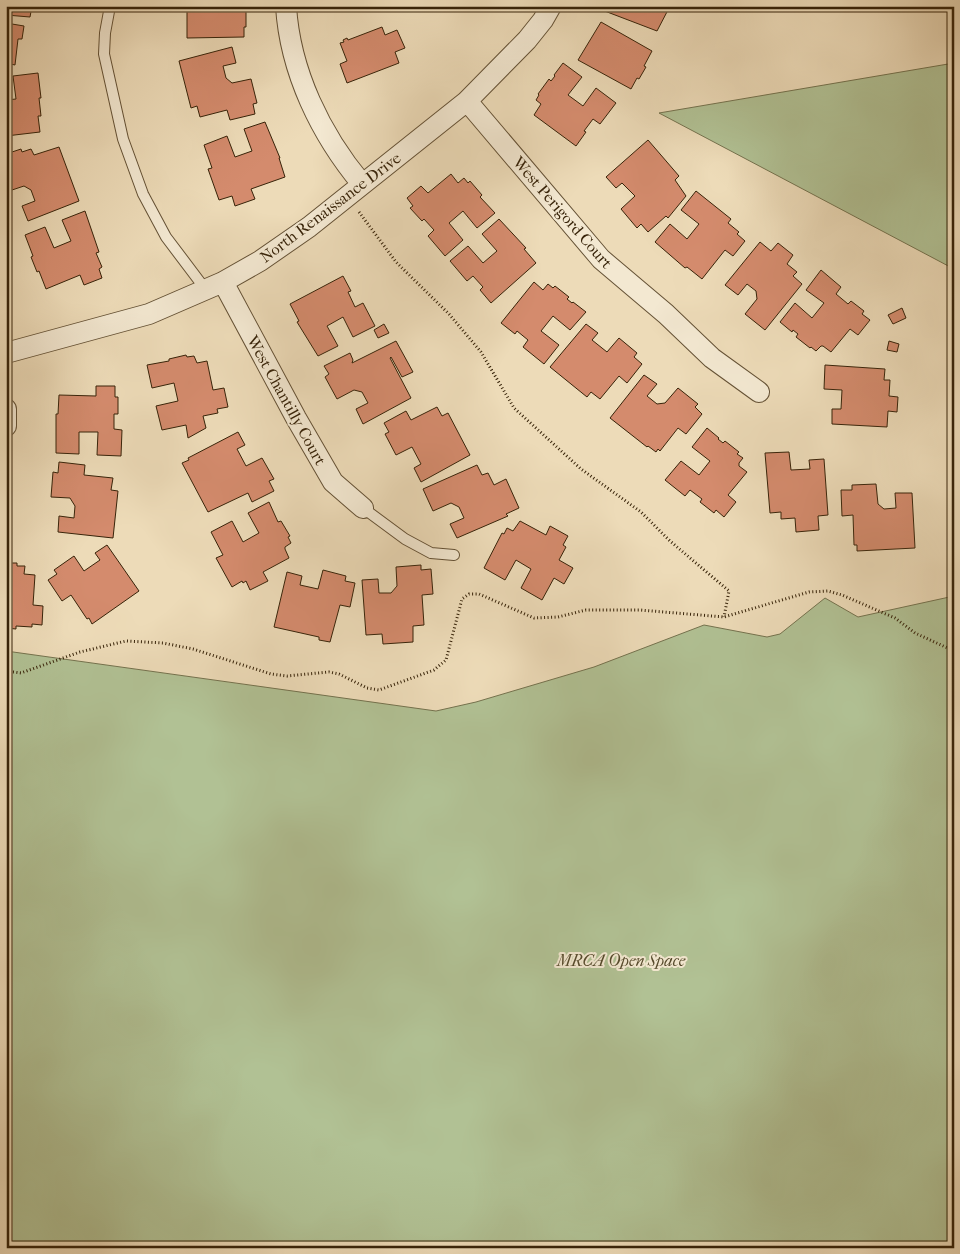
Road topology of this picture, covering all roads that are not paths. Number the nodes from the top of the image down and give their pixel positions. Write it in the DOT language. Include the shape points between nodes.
graph roads {
  1 [pos="110,6"];
  2 [pos="286,6"];
  3 [pos="551,6"];
  4 [pos="467,101"];
  5 [pos="354,190"];
  6 [pos="215,286"];
  7 [pos="6,353"];
  8 [pos="759,392"];
  9 [pos="6,409"];
  10 [pos="6,426"];
  11 [pos="363,508"];
  12 [pos="454,555"];
  1 -- 6 [label="lane" via="104,54 123,139 142,194 166,237"];
  2 -- 5 [label="street" via="293,53 313,108"];
  3 -- 4 [label="street, North Renaissance Drive" via="527,40"];
  4 -- 5 [label="street, North Renaissance Drive"];
  4 -- 8 [label="street, West Perigord Court" via="601,259 712,358"];
  5 -- 6 [label="street, North Renaissance Drive" via="284,245"];
  6 -- 7 [label="street, North Renaissance Drive" via="149,314"];
  6 -- 11 [label="street, West Chantilly Court" via="333,482"];
  9 -- 10 [label="street"];
  11 -- 12 [label="lane" via="411,543 432,553"];
}
